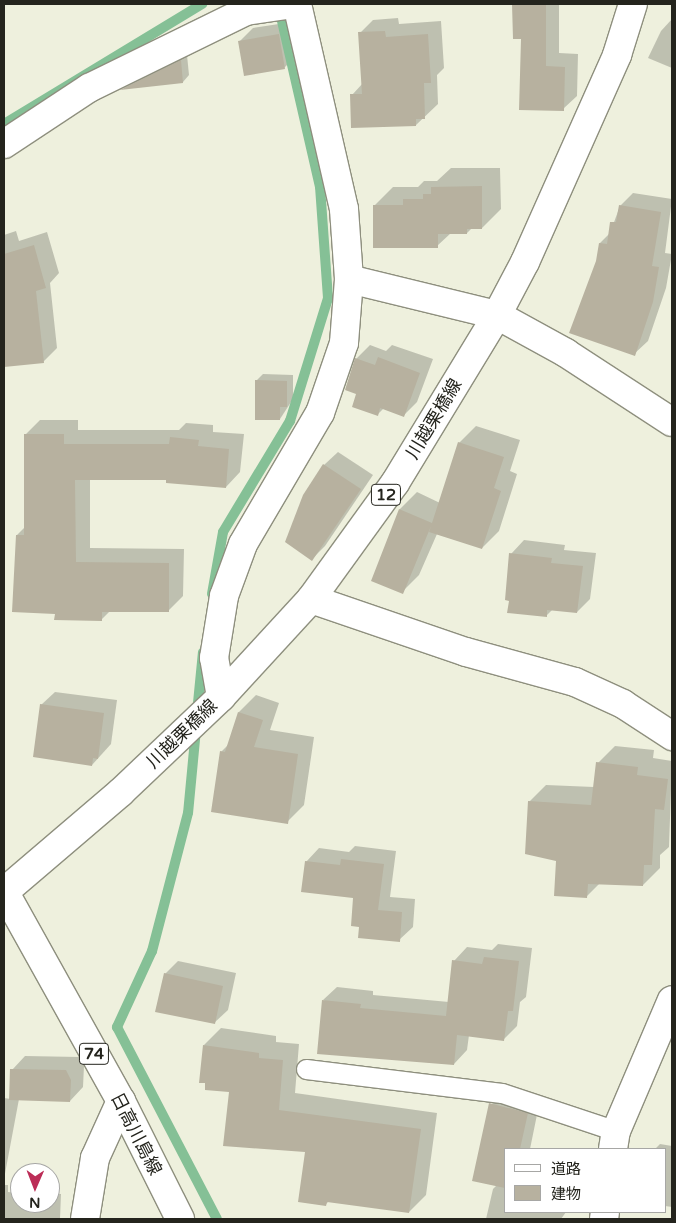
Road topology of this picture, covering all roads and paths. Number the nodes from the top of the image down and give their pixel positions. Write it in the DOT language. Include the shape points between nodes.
graph roads {
  1 [pos="295,4"];
  2 [pos="633,4"];
  3 [pos="4,144"];
  4 [pos="349,279"];
  5 [pos="497,315"];
  6 [pos="672,422"];
  7 [pos="311,599"];
  8 [pos="220,697"];
  9 [pos="672,736"];
  10 [pos="4,891"];
  11 [pos="672,1000"];
  12 [pos="306,1069"];
  13 [pos="121,1101"];
  14 [pos="615,1140"];
  15 [pos="85,1219"];
  16 [pos="180,1219"];
  1 -- 3 [label="street" via="246,11 89,88"];
  1 -- 4 [label="street" via="344,209"];
  2 -- 5 [label="street, 川越栗橋線 / 12" via="617,55 573,156"];
  4 -- 5 [label="street"];
  4 -- 8 [label="street" via="344,343 320,413 243,544 224,596 214,658"];
  5 -- 6 [label="street" via="566,353"];
  5 -- 7 [label="street, 川越栗橋線 / 12" via="395,483"];
  7 -- 8 [label="street, 川越栗橋線 / 12"];
  7 -- 9 [label="street" via="466,652 575,682 623,704"];
  8 -- 10 [label="street, 川越栗橋線 / 12" via="121,792"];
  10 -- 13 [label="street, 日高川島線 / 74"];
  11 -- 14 [label="street"];
  12 -- 14 [label="lane" via="502,1093"];
  13 -- 15 [label="street" via="95,1158"];
  13 -- 16 [label="street, 日高川島線 / 74"];
}
